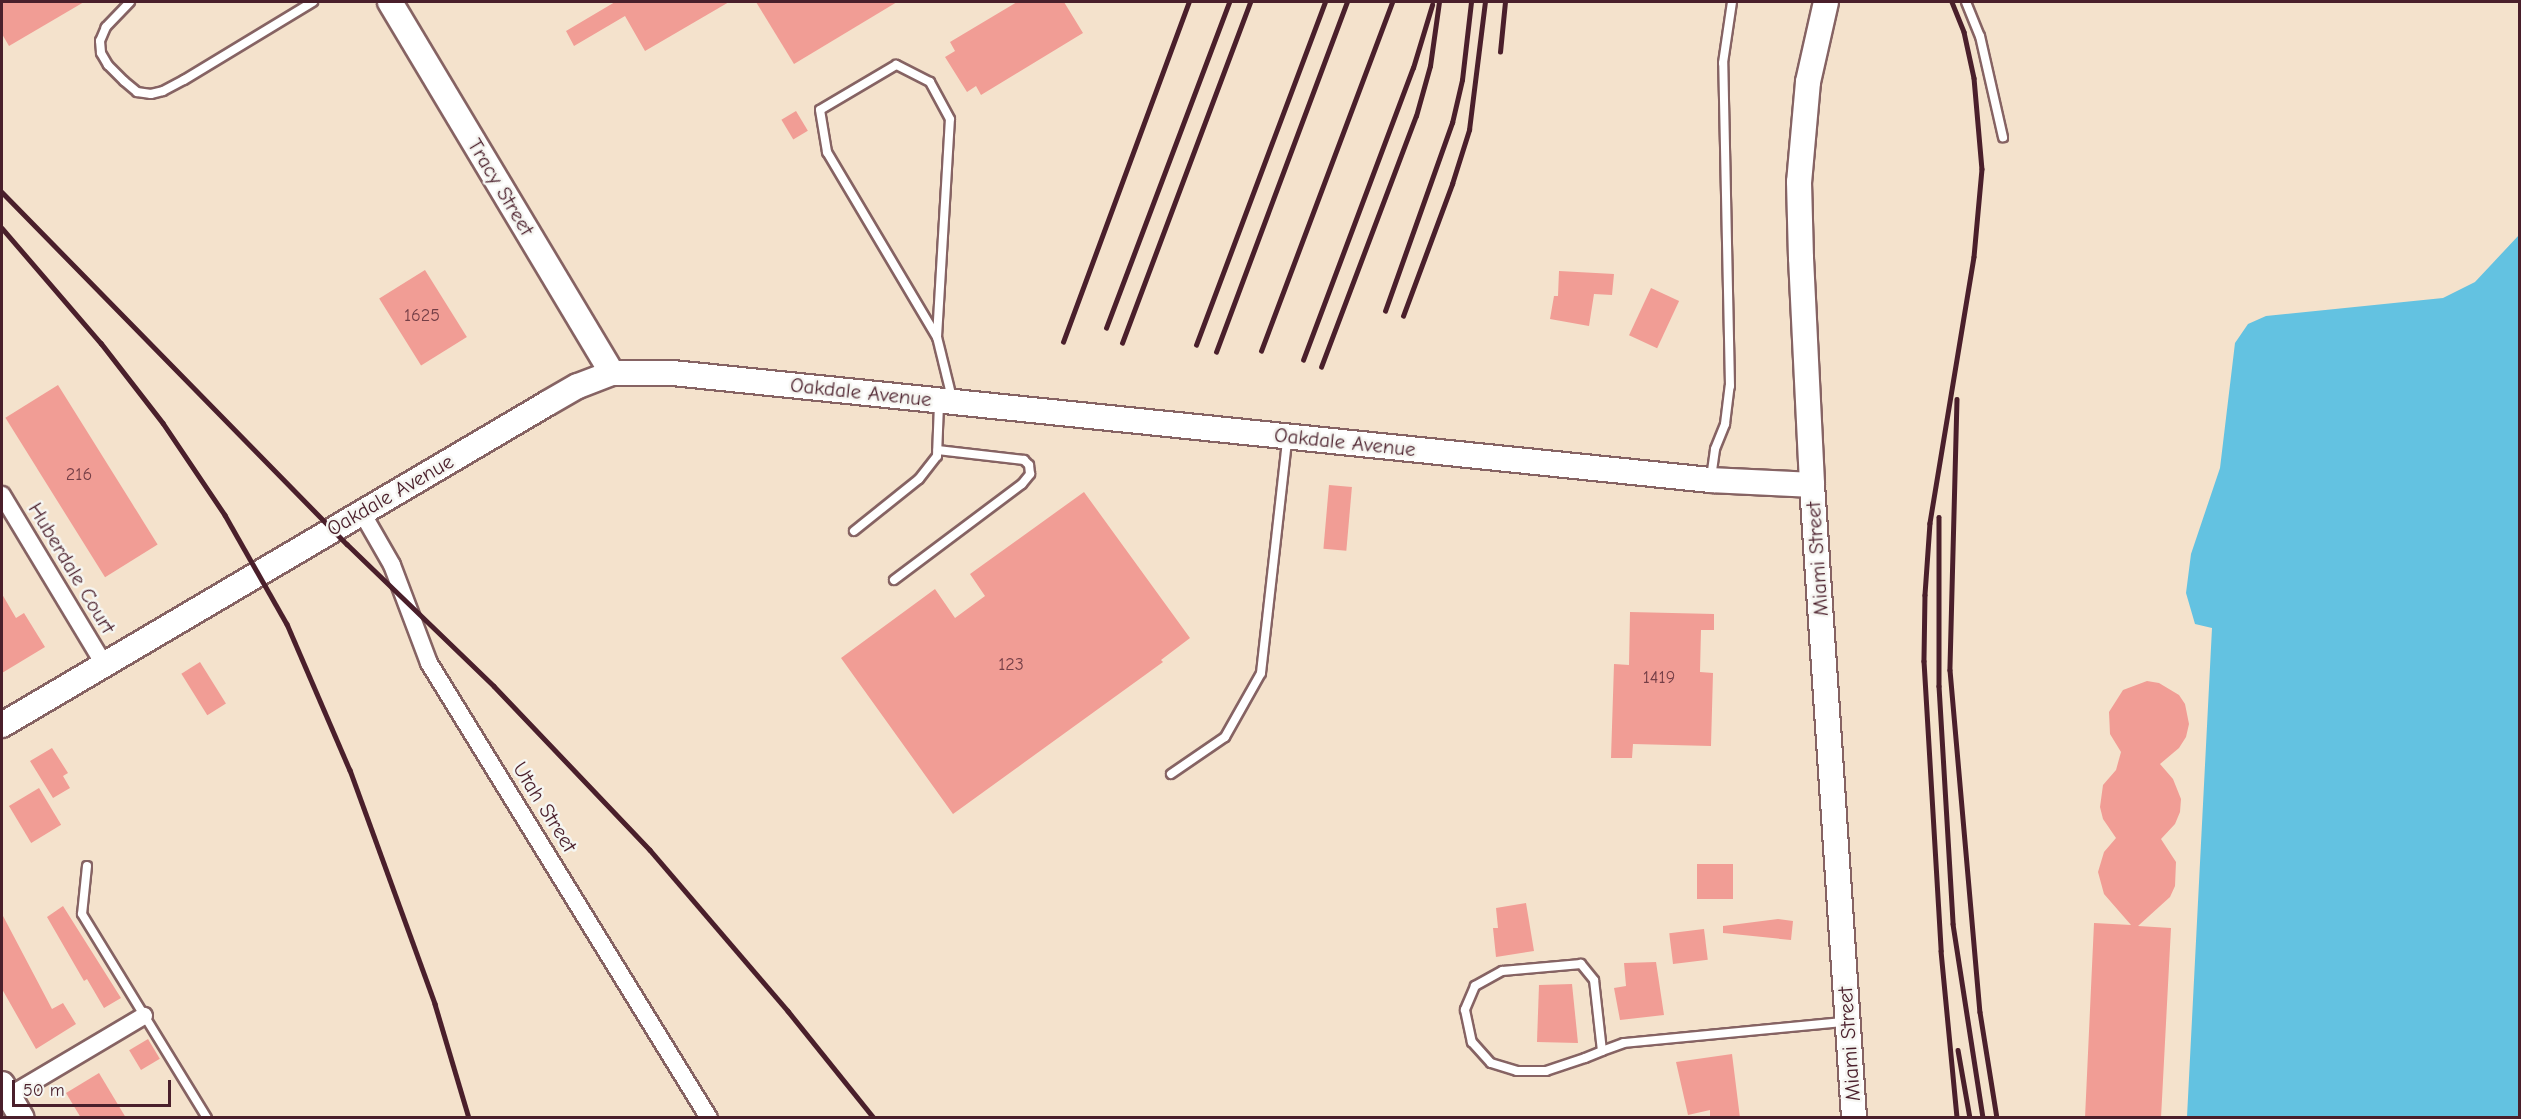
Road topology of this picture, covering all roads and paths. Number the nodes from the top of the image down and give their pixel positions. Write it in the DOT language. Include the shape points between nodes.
graph roads {
  1 [pos="130,2"];
  2 [pos="313,2"];
  3 [pos="390,2"];
  4 [pos="1732,2"];
  5 [pos="1826,2"];
  6 [pos="1965,2"];
  7 [pos="2003,137"];
  8 [pos="937,337"];
  9 [pos="612,373"];
  10 [pos="946,401"];
  11 [pos="1288,436"];
  12 [pos="938,450"];
  13 [pos="1711,480"];
  14 [pos="1812,485"];
  15 [pos="2,495"];
  16 [pos="361,511"];
  17 [pos="854,531"];
  18 [pos="894,580"];
  19 [pos="104,664"];
  20 [pos="2,725"];
  21 [pos="1171,774"];
  22 [pos="87,866"];
  23 [pos="144,1016"];
  24 [pos="1848,1021"];
  25 [pos="1602,1051"];
  26 [pos="5,1090"];
  27 [pos="22,1118"];
  28 [pos="207,1118"];
  29 [pos="709,1118"];
  30 [pos="1854,1118"];
  1 -- 2 [label="lane" via="106,27 100,40 101,53 137,92 151,94 184,80"];
  3 -- 9 [label="street, Tracy Street"];
  4 -- 13 [label="lane" via="1723,63 1730,386"];
  5 -- 14 [label="street, Miami Street" via="1808,82 1799,182"];
  6 -- 7 [label="lane" via="1980,36"];
  8 -- 8 [label="lane" via="827,152 820,110 896,65 930,81 950,119"];
  8 -- 10 [label="lane"];
  9 -- 10 [label="street, Oakdale Avenue" via="673,373"];
  9 -- 16 [label="street, Oakdale Avenue" via="578,386"];
  10 -- 11 [label="street, Oakdale Avenue"];
  10 -- 12 [label="lane"];
  11 -- 13 [label="street, Oakdale Avenue"];
  11 -- 21 [label="lane" via="1261,673 1225,737"];
  12 -- 17 [label="lane" via="919,479"];
  12 -- 18 [label="lane" via="1024,460 1030,474"];
  13 -- 14 [label="street, Oakdale Avenue"];
  14 -- 24 [label="street, Miami Street"];
  15 -- 19 [label="street, Huberdale Court"];
  16 -- 19 [label="street, Oakdale Avenue"];
  16 -- 29 [label="street, Utah Street" via="392,566 429,663"];
  19 -- 20 [label="street, Oakdale Avenue"];
  22 -- 23 [label="lane" via="82,914"];
  23 -- 26 [label="street"];
  23 -- 28 [label="lane"];
  24 -- 25 [label="lane" via="1624,1043"];
  24 -- 30 [label="street, Miami Street"];
  25 -- 25 [label="lane" via="1545,1071 1517,1071 1491,1063 1472,1042 1465,1010 1475,986 1502,971 1581,964 1594,980"];
  26 -- 27 [label="street"];
}
